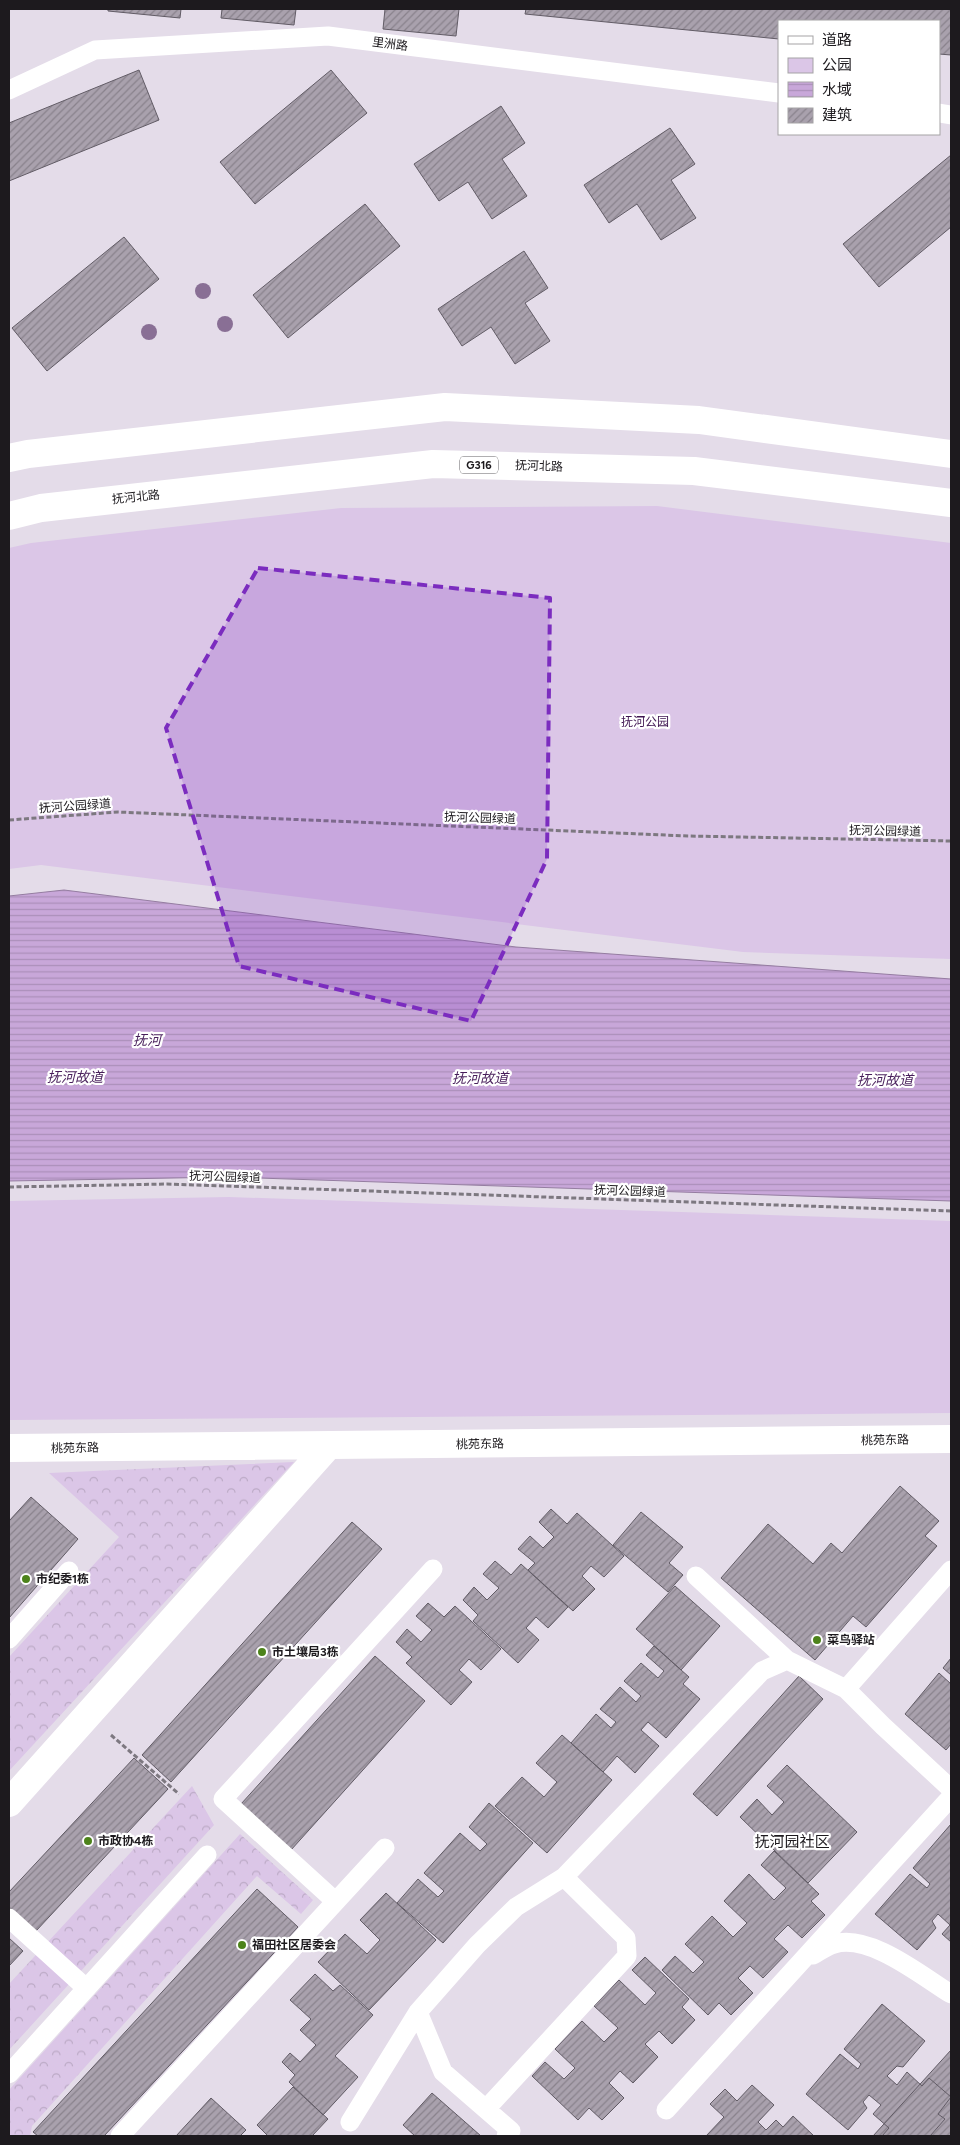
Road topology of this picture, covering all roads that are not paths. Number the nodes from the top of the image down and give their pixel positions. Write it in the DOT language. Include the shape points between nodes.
graph roads {
  1 [pos="9,90"];
  2 [pos="778,93"];
  3 [pos="951,454"];
  4 [pos="9,458"];
  5 [pos="951,503"];
  6 [pos="9,516"];
  7 [pos="951,1439"];
  8 [pos="329,1445"];
  9 [pos="9,1448"];
  10 [pos="432,1569"];
  11 [pos="951,1570"];
  12 [pos="69,1571"];
  13 [pos="696,1576"];
  14 [pos="9,1639"];
  15 [pos="787,1660"];
  16 [pos="846,1689"];
  17 [pos="951,1789"];
  18 [pos="951,1797"];
  19 [pos="9,1804"];
  20 [pos="385,1848"];
  21 [pos="207,1855"];
  22 [pos="564,1877"];
  23 [pos="335,1901"];
  24 [pos="844,1915"];
  25 [pos="9,1918"];
  26 [pos="835,1943"];
  27 [pos="801,1961"];
  28 [pos="86,1988"];
  29 [pos="951,1994"];
  30 [pos="418,2012"];
  31 [pos="9,2074"];
  32 [pos="486,2109"];
  33 [pos="666,2110"];
  34 [pos="350,2122"];
  35 [pos="120,2136"];
  36 [pos="506,2136"];
  1 -- 2 [label="lane, 里洲路" via="95,50 328,36"];
  3 -- 4 [label="main road" via="700,420 445,406"];
  5 -- 6 [label="main road, 抚河北路 / G316" via="694,471 433,464 42,508"];
  7 -- 8 [label="main road, 桃苑东路"];
  8 -- 9 [label="main road, 桃苑东路"];
  8 -- 19 [label="main road"];
  10 -- 23 [label="lane" via="223,1799"];
  11 -- 16 [label="lane"];
  12 -- 14 [label="lane"];
  13 -- 15 [label="lane"];
  15 -- 16 [label="lane"];
  15 -- 22 [label="lane" via="762,1670"];
  16 -- 17 [label="lane"];
  18 -- 24 [label="lane"];
  20 -- 23 [label="lane"];
  21 -- 28 [label="lane"];
  22 -- 30 [label="lane" via="516,1907 477,1945"];
  22 -- 32 [label="lane" via="626,1938 626,1956"];
  23 -- 35 [label="lane"];
  24 -- 26 [label="lane"];
  24 -- 27 [label="lane"];
  25 -- 28 [label="lane"];
  26 -- 27 [label="lane"];
  26 -- 29 [label="lane" via="880,1950"];
  27 -- 33 [label="lane"];
  28 -- 31 [label="lane"];
  30 -- 32 [label="lane" via="443,2072"];
  30 -- 34 [label="lane"];
  32 -- 36 [label="lane" via="511,2131"];
}
